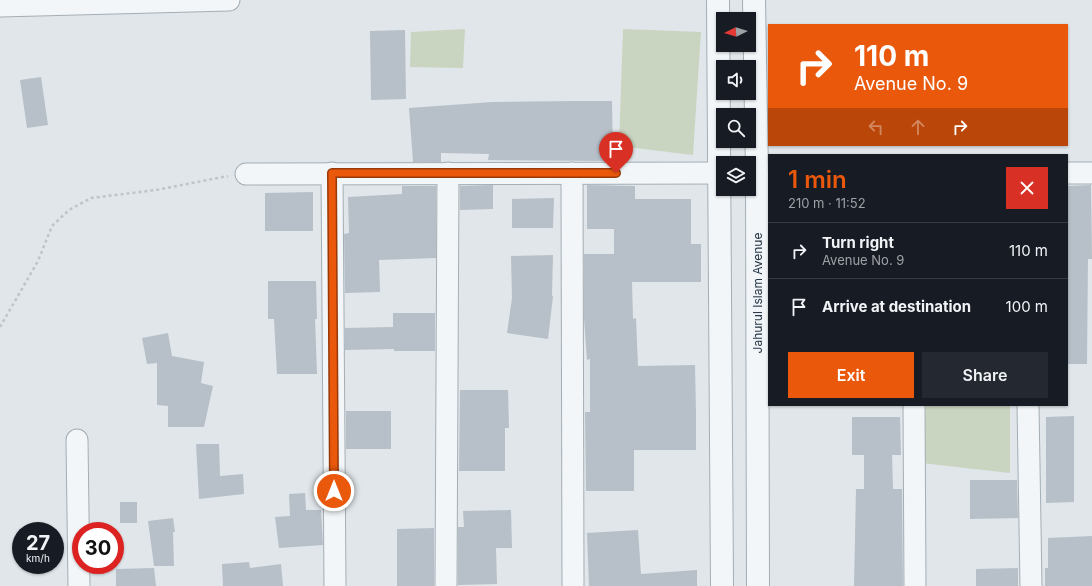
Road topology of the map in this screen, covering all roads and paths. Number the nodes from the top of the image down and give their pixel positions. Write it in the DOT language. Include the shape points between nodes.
graph roads {
  1 [pos="229,0"];
  2 [pos="718,0"];
  3 [pos="754,0"];
  4 [pos="0,6"];
  5 [pos="721,156"];
  6 [pos="332,173"];
  7 [pos="448,173"];
  8 [pos="572,173"];
  9 [pos="716,173"];
  10 [pos="758,173"];
  11 [pos="1068,173"];
  12 [pos="1092,173"];
  13 [pos="246,174"];
  14 [pos="721,196"];
  15 [pos="0,327"];
  16 [pos="914,406"];
  17 [pos="1028,406"];
  18 [pos="77,440"];
  19 [pos="79,586"];
  20 [pos="335,586"];
  21 [pos="446,586"];
  22 [pos="573,586"];
  23 [pos="722,586"];
  24 [pos="758,586"];
  25 [pos="915,586"];
  26 [pos="1031,586"];
  1 -- 4 [label="street"];
  2 -- 5 [label="street"];
  3 -- 10 [label="street, Jahurul Islam Avenue"];
  6 -- 7 [label="street"];
  6 -- 13 [label="street"];
  6 -- 20 [label="street"];
  7 -- 8 [label="street"];
  7 -- 21 [label="street"];
  8 -- 9 [label="street"];
  8 -- 22 [label="street"];
  10 -- 24 [label="street, Jahurul Islam Avenue"];
  11 -- 12 [label="street"];
  13 -- 15 [label="path" via="156,190 91,198 69,210 52,226 38,261"];
  14 -- 23 [label="street"];
  16 -- 25 [label="street"];
  17 -- 26 [label="street"];
  18 -- 19 [label="street"];
}
